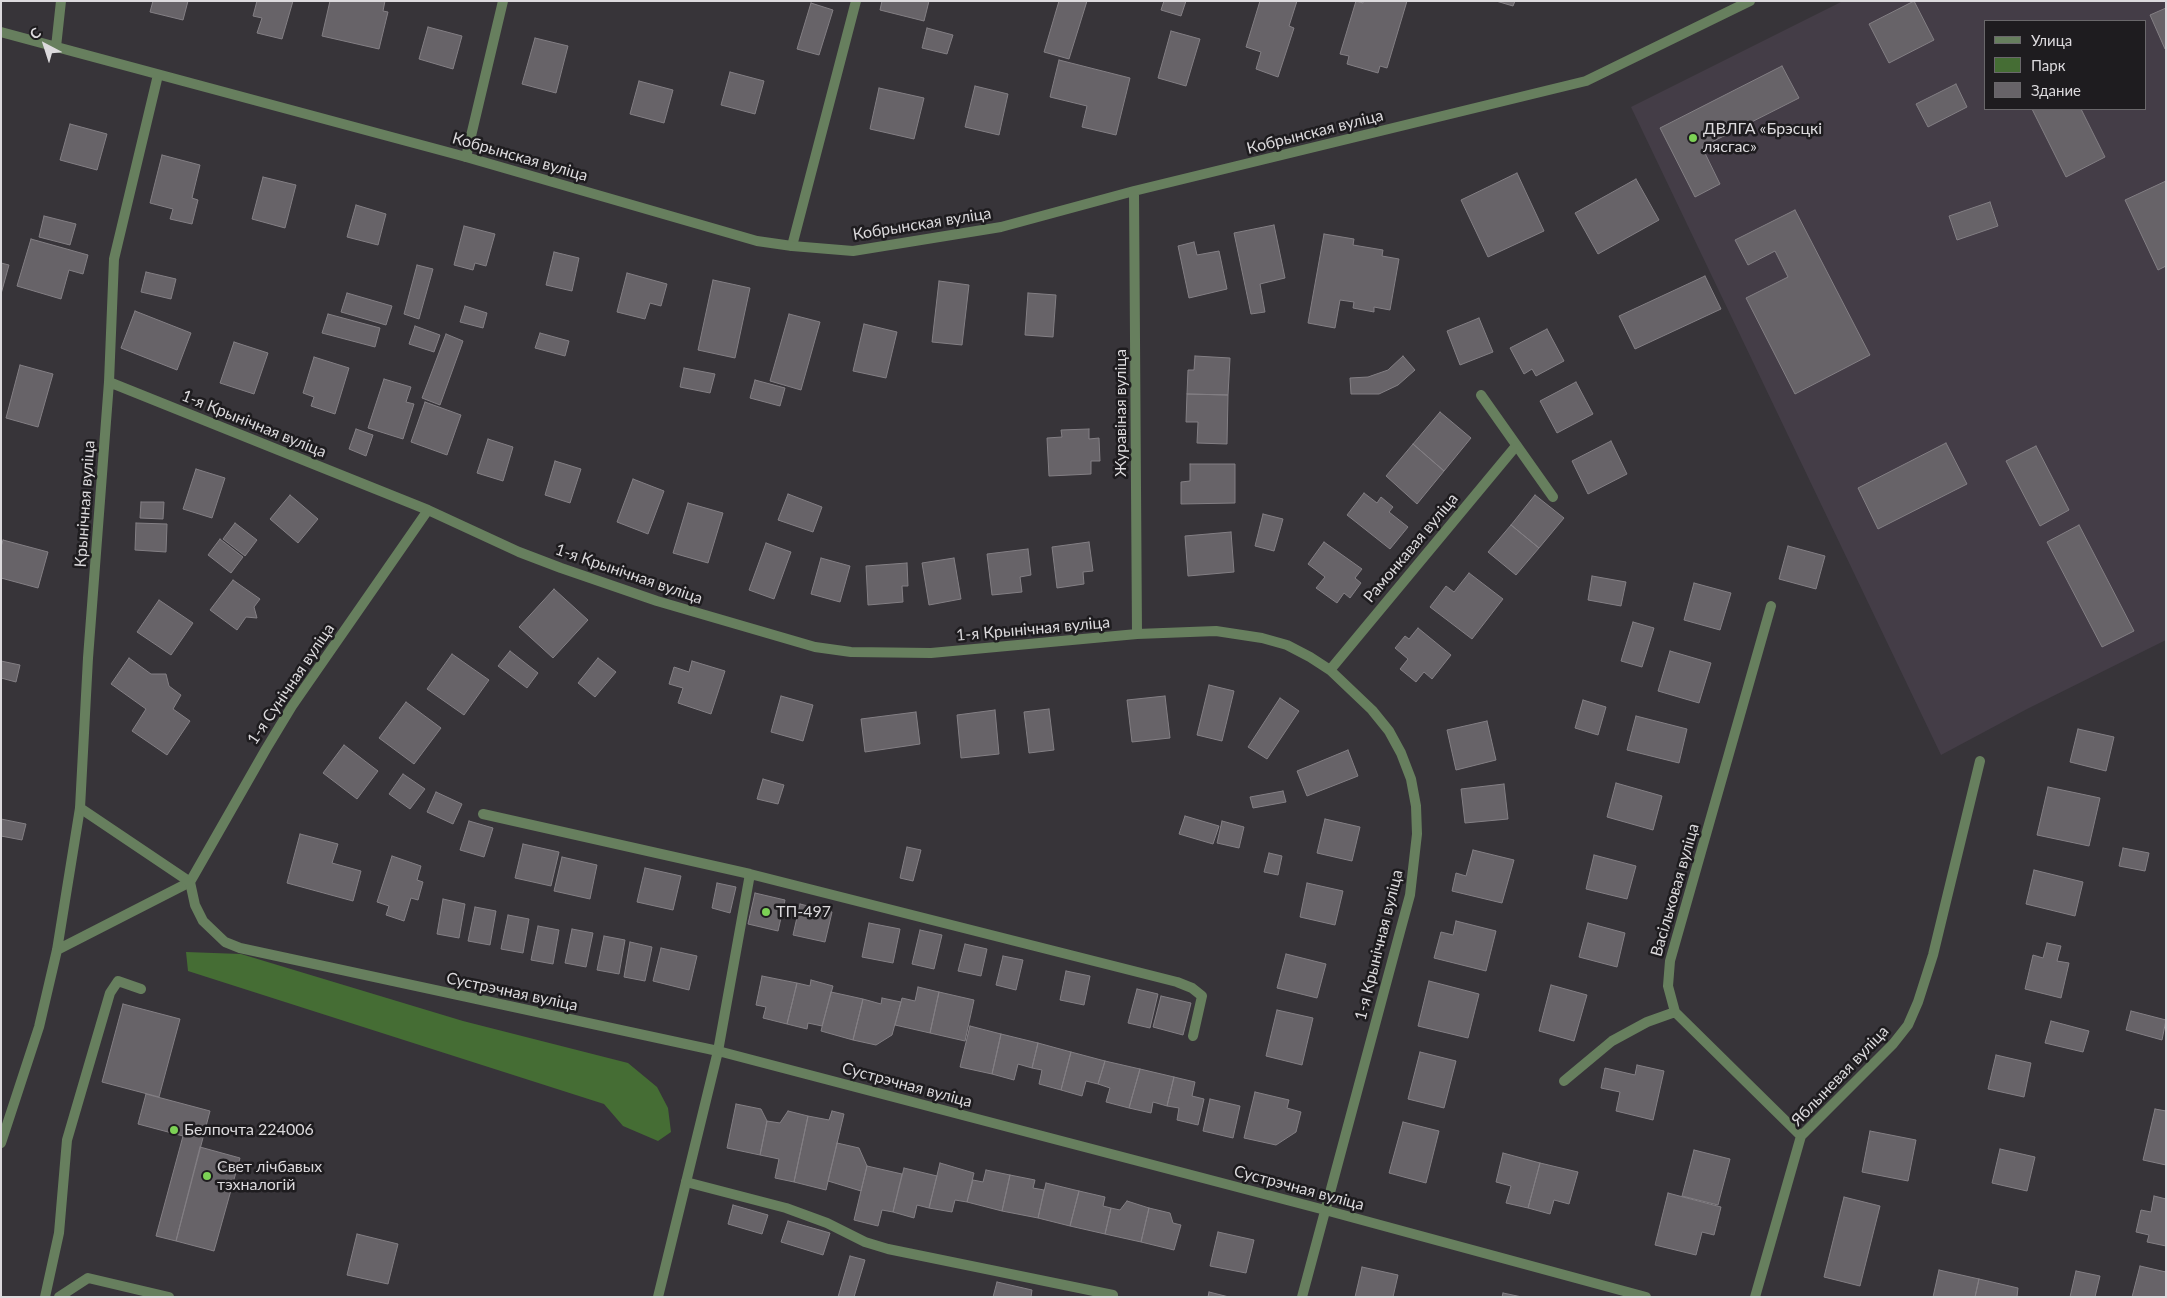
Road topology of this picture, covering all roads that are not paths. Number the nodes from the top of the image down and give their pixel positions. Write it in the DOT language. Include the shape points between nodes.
graph roads {
  1 [pos="61,1"];
  2 [pos="503,1"];
  3 [pos="856,1"];
  4 [pos="1750,1"];
  5 [pos="1,32"];
  6 [pos="56,47"];
  7 [pos="158,75"];
  8 [pos="466,157"];
  9 [pos="1134,192"];
  10 [pos="792,246"];
  11 [pos="109,382"];
  12 [pos="1481,395"];
  13 [pos="1516,446"];
  14 [pos="1553,497"];
  15 [pos="428,510"];
  16 [pos="1771,606"];
  17 [pos="1138,634"];
  18 [pos="1330,670"];
  19 [pos="1980,761"];
  20 [pos="80,808"];
  21 [pos="482,814"];
  22 [pos="750,874"];
  23 [pos="190,882"];
  24 [pos="57,950"];
  25 [pos="141,989"];
  26 [pos="1675,1012"];
  27 [pos="1193,1036"];
  28 [pos="718,1051"];
  29 [pos="1564,1081"];
  30 [pos="1801,1136"];
  31 [pos="1,1143"];
  32 [pos="686,1182"];
  33 [pos="1325,1210"];
  34 [pos="1113,1295"];
  35 [pos="45,1297"];
  36 [pos="59,1297"];
  37 [pos="169,1297"];
  38 [pos="658,1297"];
  39 [pos="1302,1297"];
  40 [pos="1646,1297"];
  41 [pos="1756,1297"];
  1 -- 6 [label="street"];
  2 -- 8 [label="street"];
  3 -- 10 [label="street"];
  4 -- 9 [label="street, Кобрынская вуліца" via="1586,81"];
  5 -- 6 [label="street, Кобрынская вуліца"];
  6 -- 7 [label="street, Кобрынская вуліца"];
  7 -- 8 [label="street, Кобрынская вуліца"];
  7 -- 11 [label="street, Крынічная вуліца" via="114,259"];
  8 -- 10 [label="street, Кобрынская вуліца" via="757,241"];
  9 -- 10 [label="street, Кобрынская вуліца" via="1001,227 873,248 853,251"];
  9 -- 17 [label="street, Журавіная вуліца"];
  11 -- 15 [label="street, 1-я Крынічная вуліца"];
  11 -- 20 [label="street, Крынічная вуліца"];
  12 -- 13 [label="street"];
  13 -- 14 [label="street"];
  13 -- 18 [label="street, Рамонкавая вуліца"];
  15 -- 17 [label="street, 1-я Крынічная вуліца" via="519,552 606,585 815,647 850,652 931,653"];
  15 -- 23 [label="street, 1-я Сунічная вуліца" via="288,714"];
  16 -- 26 [label="street, Васільковая вуліца" via="1670,961 1668,986"];
  17 -- 18 [label="street, 1-я Крынічная вуліца" via="1239,633 1287,645"];
  18 -- 33 [label="street, 1-я Крынічная вуліца" via="1372,710 1401,753 1411,779 1417,834 1404,920"];
  19 -- 30 [label="street, Яблыневая вуліца" via="1933,955 1908,1025 1876,1062"];
  20 -- 23 [label="street"];
  20 -- 24 [label="street, Крынічная вуліца"];
  21 -- 22 [label="street"];
  22 -- 27 [label="street" via="1177,982 1202,996"];
  22 -- 28 [label="street"];
  23 -- 24 [label="street"];
  23 -- 28 [label="street, Сустрэчная вуліца" via="195,905 203,921 226,942 240,948"];
  24 -- 31 [label="street, Крынічная вуліца" via="39,1027"];
  25 -- 35 [label="street" via="118,981 110,993 67,1140 59,1233"];
  26 -- 29 [label="street" via="1647,1022 1612,1041"];
  26 -- 30 [label="street"];
  28 -- 32 [label="street"];
  28 -- 33 [label="street, Сустрэчная вуліца"];
  30 -- 41 [label="street, Яблыневая вуліца"];
  32 -- 34 [label="street" via="786,1208 888,1249"];
  32 -- 38 [label="street"];
  33 -- 39 [label="street, 1-я Крынічная вуліца"];
  33 -- 40 [label="street, Сустрэчная вуліца"];
  36 -- 37 [label="street" via="88,1278"];
}
